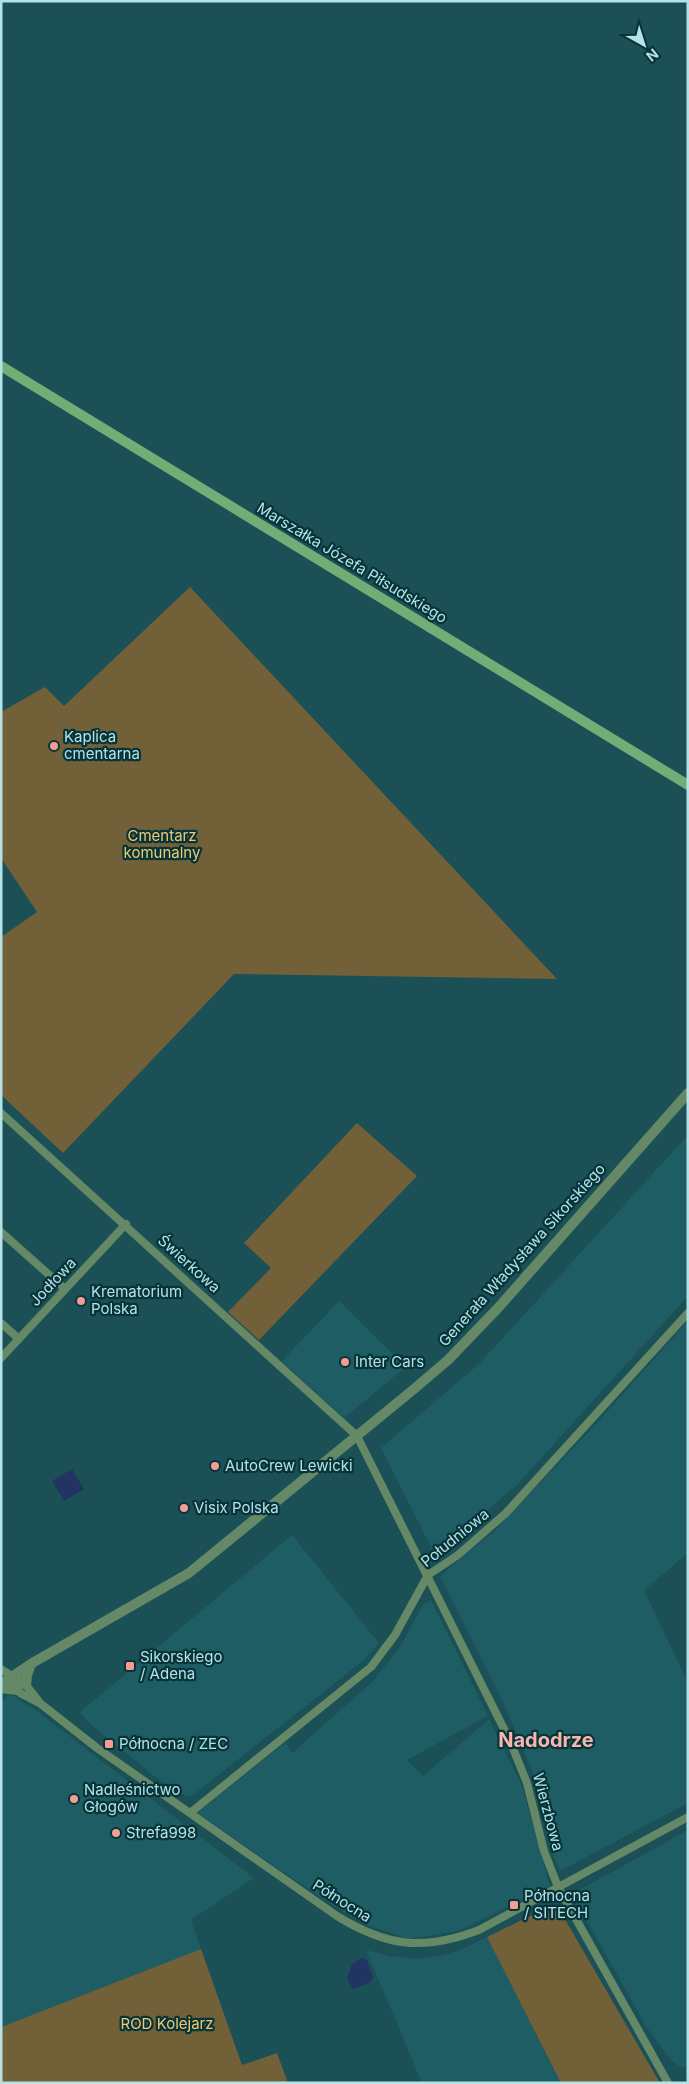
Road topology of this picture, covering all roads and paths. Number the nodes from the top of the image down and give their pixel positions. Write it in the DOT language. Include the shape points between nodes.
graph roads {
  1 [pos="1,366"];
  2 [pos="688,785"];
  3 [pos="688,1093"];
  4 [pos="1,1113"];
  5 [pos="126,1224"];
  6 [pos="1,1232"];
  7 [pos="65,1290"];
  8 [pos="688,1313"];
  9 [pos="1,1323"];
  10 [pos="19,1339"];
  11 [pos="1,1358"];
  12 [pos="357,1436"];
  13 [pos="428,1575"];
  14 [pos="31,1664"];
  15 [pos="1,1669"];
  16 [pos="12,1676"];
  17 [pos="1,1684"];
  18 [pos="22,1687"];
  19 [pos="1,1688"];
  20 [pos="190,1813"];
  21 [pos="688,1817"];
  22 [pos="558,1887"];
  23 [pos="668,2083"];
  1 -- 2 [label="main road, Marszałka Józefa Piłsudskiego"];
  3 -- 12 [label="street, Generała Władysława Sikorskiego" via="492,1315 448,1360"];
  4 -- 5 [label="street, Świerkowa"];
  5 -- 7 [label="street, Jodłowa"];
  5 -- 12 [label="street, Świerkowa"];
  6 -- 7 [label="street"];
  7 -- 10 [label="street, Jodłowa"];
  8 -- 13 [label="street, Południowa" via="506,1514 458,1556"];
  9 -- 10 [label="street"];
  10 -- 11 [label="street, Jodłowa"];
  12 -- 13 [label="street, Wierzbowa"];
  12 -- 14 [label="street, Generała Władysława Sikorskiego" via="188,1573"];
  13 -- 20 [label="street, Południowa" via="395,1635 371,1668"];
  13 -- 22 [label="street, Wierzbowa" via="522,1768 544,1851"];
  14 -- 16 [label="street, Generała Władysława Sikorskiego"];
  14 -- 18 [label="street"];
  15 -- 16 [label="street"];
  16 -- 17 [label="street, Generała Władysława Sikorskiego"];
  16 -- 18 [label="street, Północna"];
  18 -- 19 [label="street"];
  18 -- 20 [label="street, Północna" via="97,1748"];
  20 -- 22 [label="street, Północna" via="337,1916 362,1931 398,1942 419,1944 460,1938"];
  21 -- 22 [label="street, Północna"];
  22 -- 23 [label="street, Wierzbowa"];
}
